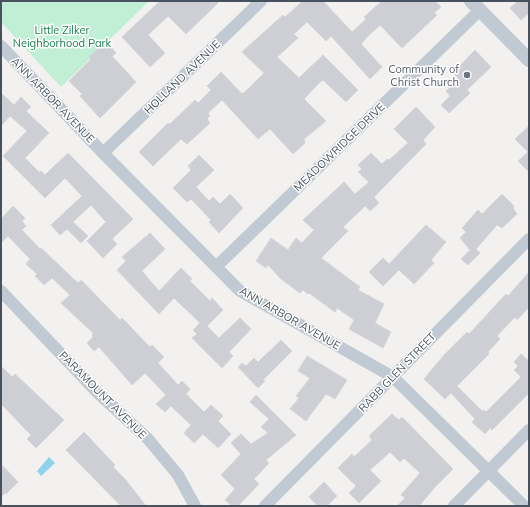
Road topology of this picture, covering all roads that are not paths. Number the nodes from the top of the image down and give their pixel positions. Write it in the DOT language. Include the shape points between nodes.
graph roads {
  1 [pos="261,1"];
  2 [pos="475,6"];
  3 [pos="1,46"];
  4 [pos="528,58"];
  5 [pos="103,153"];
  6 [pos="529,239"];
  7 [pos="216,267"];
  8 [pos="1,291"];
  9 [pos="393,377"];
  10 [pos="529,430"];
  11 [pos="489,471"];
  12 [pos="195,506"];
  13 [pos="265,506"];
  14 [pos="454,506"];
  15 [pos="524,506"];
  1 -- 5 [label="street, HOLLAND AVENUE"];
  2 -- 4 [label="street"];
  2 -- 7 [label="street, MEADOWRIDGE DRIVE"];
  3 -- 5 [label="street, ANN ARBOR AVENUE"];
  5 -- 7 [label="street, ANN ARBOR AVENUE"];
  6 -- 9 [label="street, RABB GLEN STREET"];
  7 -- 9 [label="street, ANN ARBOR AVENUE" via="240,291"];
  8 -- 12 [label="street, PARAMOUNT AVENUE" via="97,392 148,439 178,475"];
  9 -- 11 [label="street, ANN ARBOR AVENUE"];
  9 -- 13 [label="street, RABB GLEN STREET"];
  10 -- 11 [label="street"];
  11 -- 14 [label="street"];
  11 -- 15 [label="street, ANN ARBOR AVENUE"];
}
